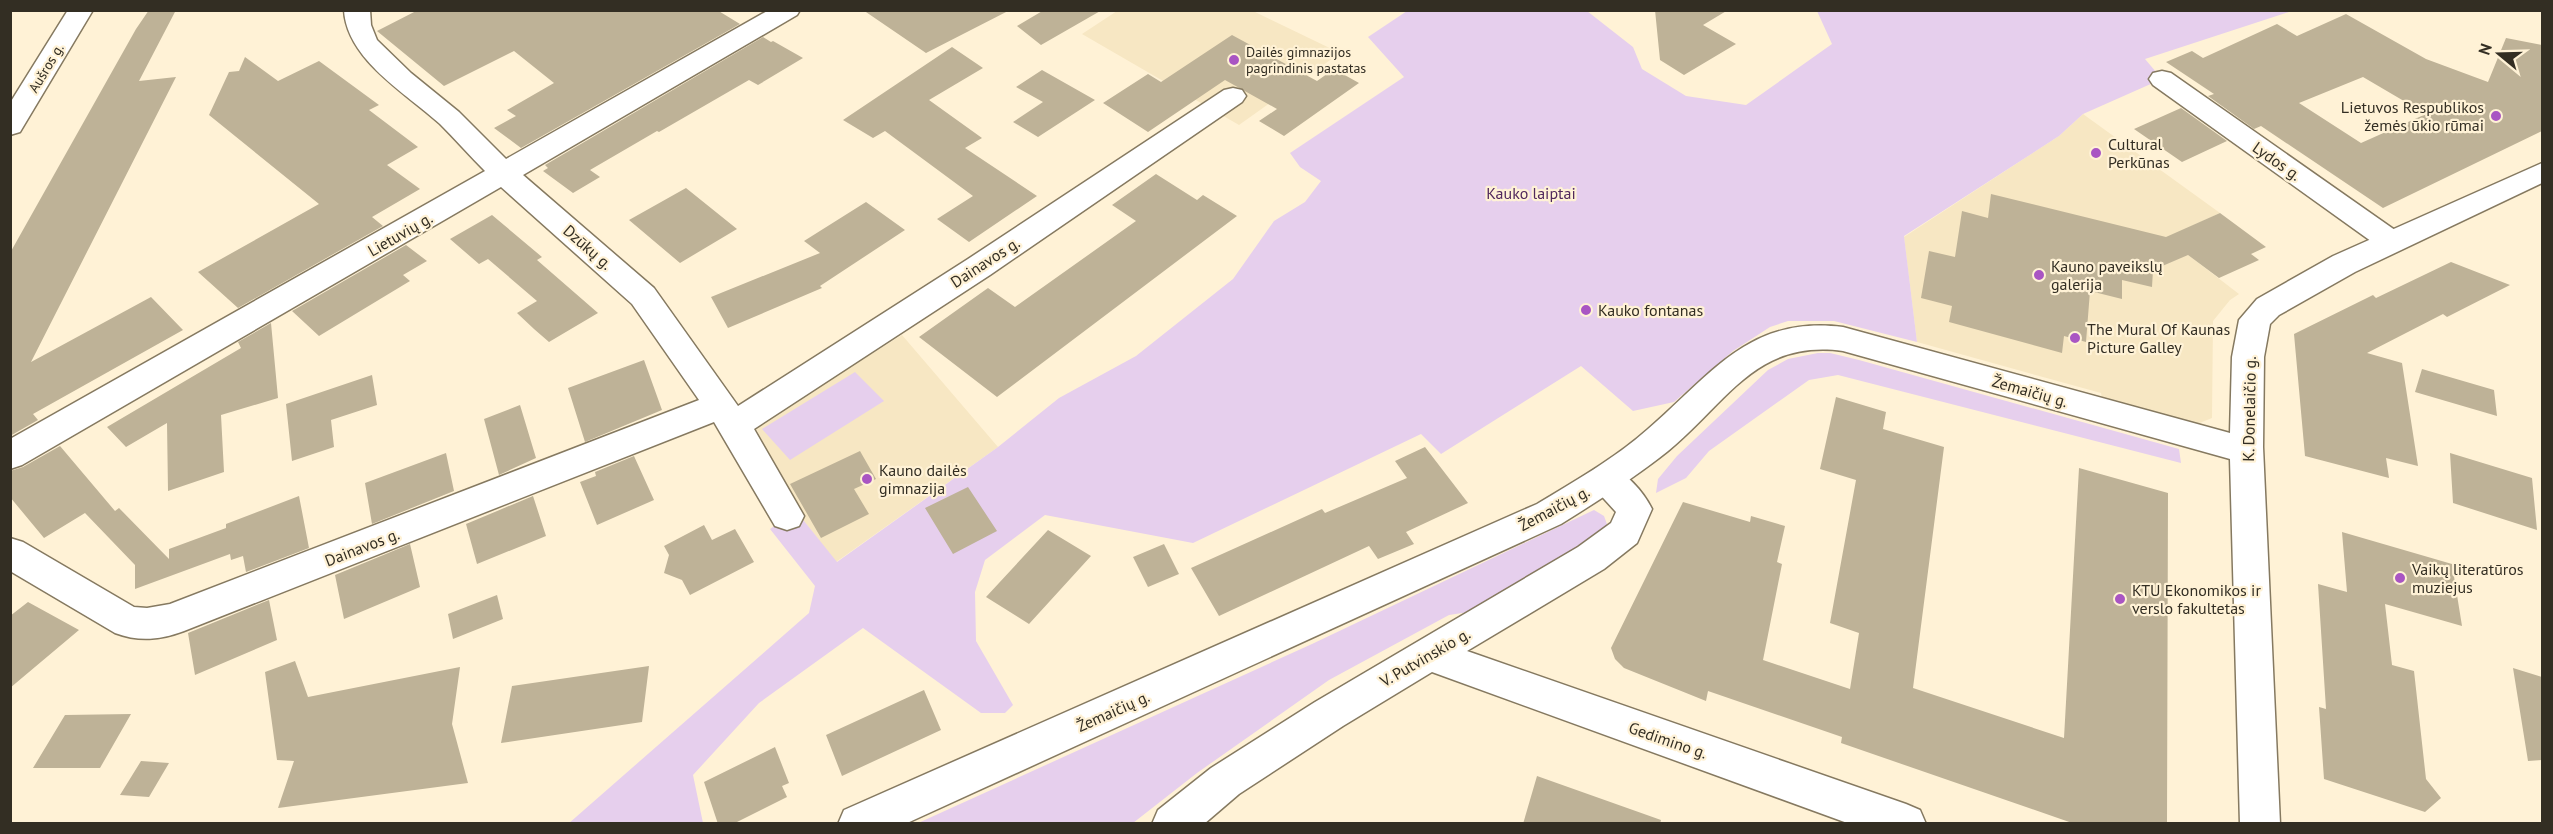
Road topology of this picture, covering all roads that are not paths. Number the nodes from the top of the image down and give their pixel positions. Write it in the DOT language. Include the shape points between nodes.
graph roads {
  1 [pos="81,10"];
  2 [pos="357,10"];
  3 [pos="788,10"];
  4 [pos="2162,80"];
  5 [pos="1233,96"];
  6 [pos="10,126"];
  7 [pos="2542,172"];
  8 [pos="504,174"];
  9 [pos="2392,242"];
  10 [pos="727,415"];
  11 [pos="2247,451"];
  12 [pos="10,456"];
  13 [pos="1607,479"];
  14 [pos="787,516"];
  15 [pos="10,553"];
  16 [pos="1431,655"];
  17 [pos="858,824"];
  18 [pos="1172,824"];
  19 [pos="1906,824"];
  20 [pos="2260,824"];
  1 -- 6 [label="street, Aušros g."];
  2 -- 8 [label="street, Dzūkų g." via="366,43"];
  3 -- 8 [label="street, Lietuvių g."];
  4 -- 9 [label="street, Lydos g."];
  5 -- 10 [label="street, Dainavos g." via="980,267"];
  7 -- 9 [label="street, K. Donelaičio g."];
  8 -- 10 [label="street, Dzūkų g." via="643,296"];
  8 -- 12 [label="street, Lietuvių g."];
  9 -- 11 [label="street, K. Donelaičio g." via="2296,290 2255,320 2248,357"];
  10 -- 14 [label="street, Dzūkų g."];
  10 -- 15 [label="street, Dainavos g." via="680,423 171,620 128,622"];
  11 -- 13 [label="street, Žemaičių g." via="1843,339 1807,337 1746,359 1658,441"];
  11 -- 20 [label="street, K. Donelaičio g."];
  13 -- 16 [label="street, V. Putvinskio g." via="1635,509 1625,533 1591,558"];
  13 -- 17 [label="street, Žemaičių g." via="1549,514"];
  16 -- 18 [label="street, V. Putvinskio g." via="1319,720 1225,782"];
  16 -- 19 [label="street, Gedimino g."];
}
